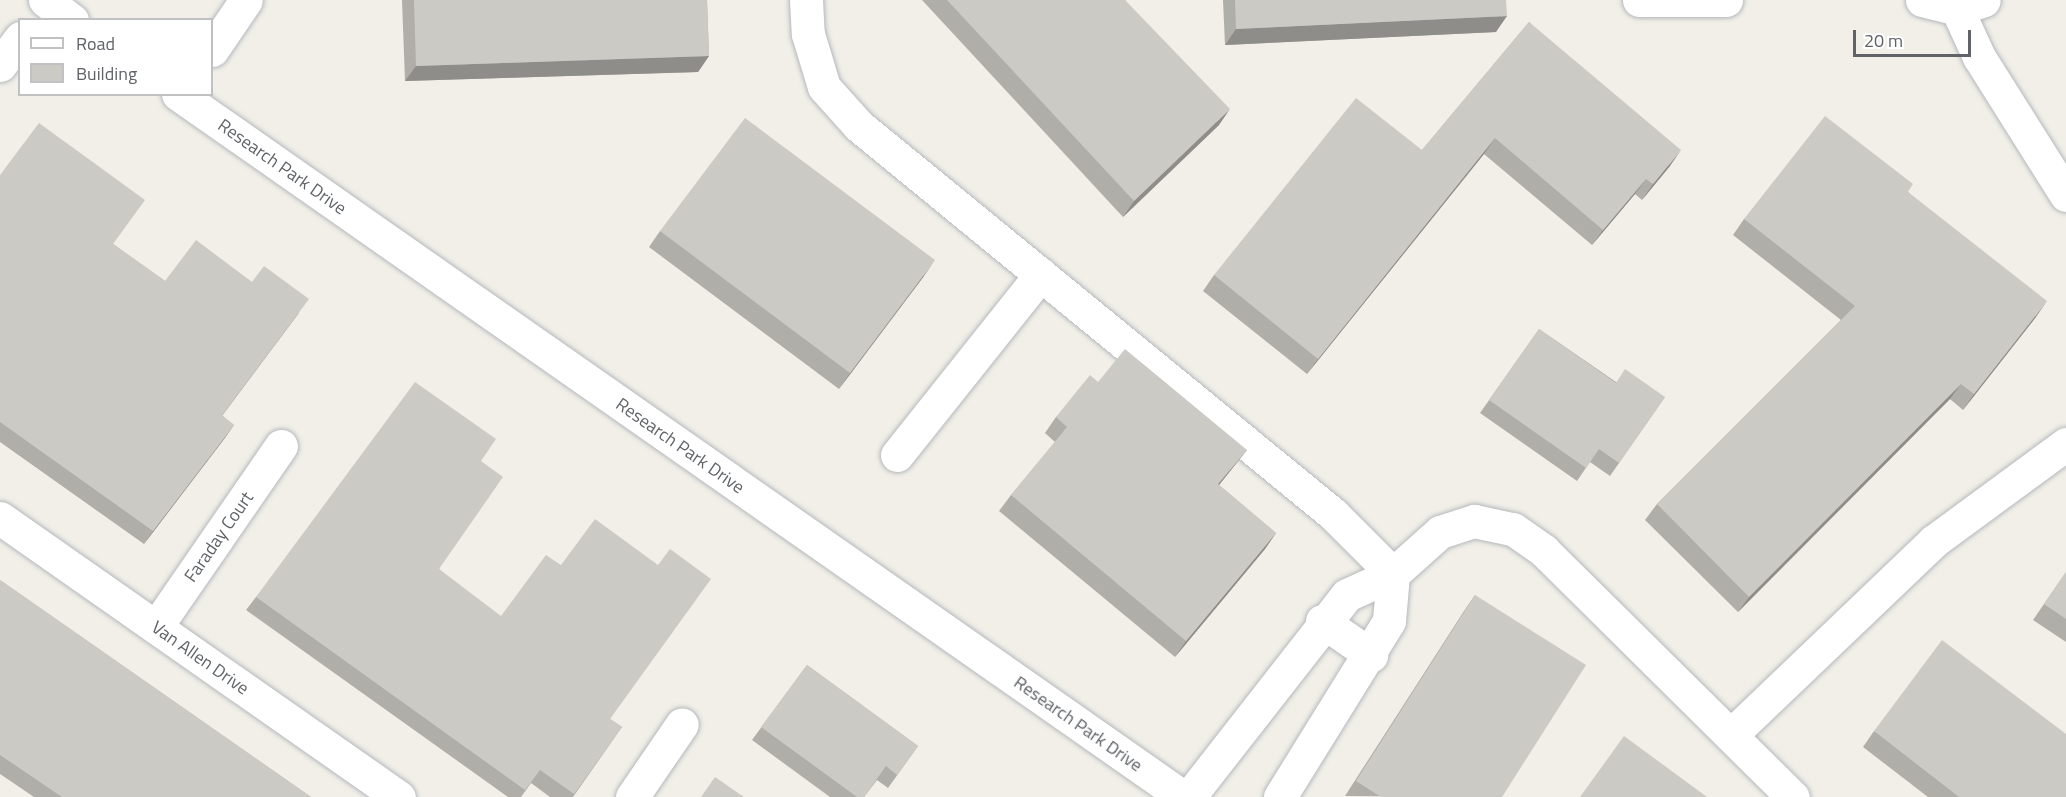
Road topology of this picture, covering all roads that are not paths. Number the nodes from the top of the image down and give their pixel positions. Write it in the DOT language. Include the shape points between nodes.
graph roads {
  1 [pos="246,0"];
  2 [pos="806,0"];
  3 [pos="1639,0"];
  4 [pos="1726,0"];
  5 [pos="1922,0"];
  6 [pos="1971,5"];
  7 [pos="18,41"];
  8 [pos="213,49"];
  9 [pos="0,65"];
  10 [pos="180,96"];
  11 [pos="2066,195"];
  12 [pos="1041,273"];
  13 [pos="2066,444"];
  14 [pos="281,446"];
  15 [pos="897,455"];
  16 [pos="0,518"];
  17 [pos="1393,574"];
  18 [pos="1322,621"];
  19 [pos="156,627"];
  20 [pos="1371,655"];
  21 [pos="682,724"];
  22 [pos="1731,735"];
  23 [pos="399,797"];
  24 [pos="632,797"];
  25 [pos="1183,797"];
  26 [pos="1189,797"];
  27 [pos="1280,797"];
  28 [pos="1793,797"];
  1 -- 8 [label="street"];
  2 -- 12 [label="street" via="808,34 824,87 859,126"];
  3 -- 4 [label="street"];
  5 -- 6 [label="street"];
  6 -- 11 [label="street" via="1979,57"];
  7 -- 9 [label="street"];
  10 -- 25 [label="street, Research Park Drive"];
  12 -- 15 [label="street"];
  12 -- 17 [label="street" via="1333,514"];
  13 -- 22 [label="street" via="1934,540"];
  14 -- 19 [label="street, Faraday Court"];
  16 -- 19 [label="street, Van Allen Drive"];
  17 -- 18 [label="street" via="1347,595"];
  17 -- 20 [label="street" via="1389,621"];
  17 -- 22 [label="street" via="1440,532 1474,522 1513,529 1544,551"];
  18 -- 20 [label="street"];
  18 -- 26 [label="street"];
  19 -- 23 [label="street, Van Allen Drive"];
  20 -- 27 [label="street"];
  21 -- 24 [label="street"];
  22 -- 28 [label="street"];
}
